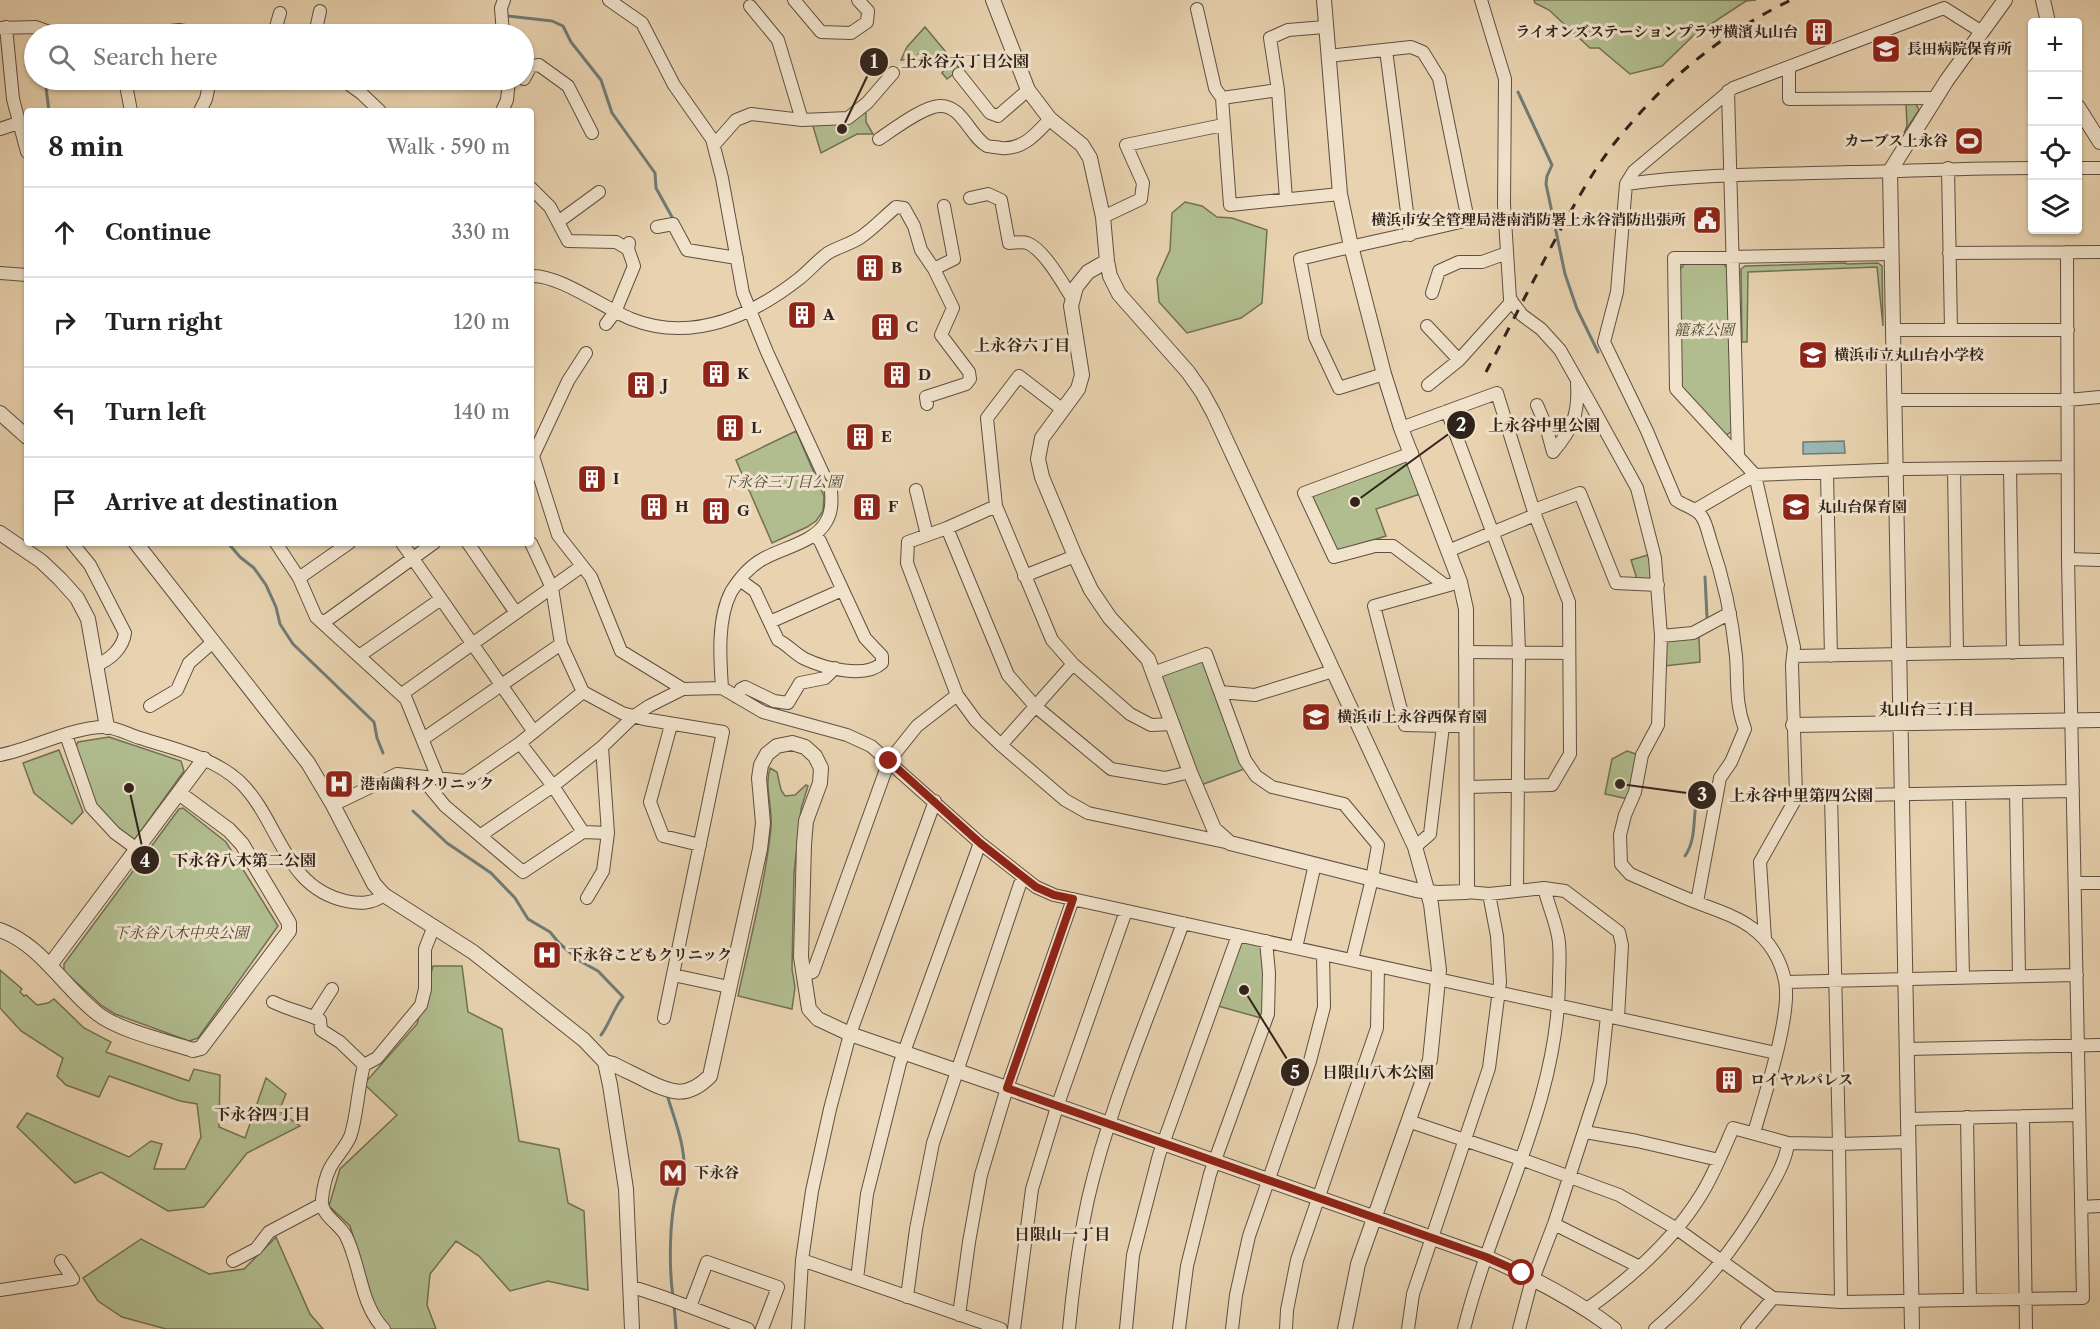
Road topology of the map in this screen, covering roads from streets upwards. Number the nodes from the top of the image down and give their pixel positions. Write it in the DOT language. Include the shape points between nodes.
graph roads {
  1 [pos="504,0"];
  2 [pos="609,0"];
  3 [pos="794,0"];
  4 [pos="858,0"];
  5 [pos="993,0"];
  6 [pos="1324,0"];
  7 [pos="1482,0"];
  8 [pos="2005,0"];
  9 [pos="2043,0"];
  10 [pos="750,6"];
  11 [pos="1197,9"];
  12 [pos="320,11"];
  13 [pos="280,13"];
  14 [pos="2047,18"];
  15 [pos="277,24"];
  16 [pos="317,24"];
  17 [pos="502,24"];
  18 [pos="3,27"];
  19 [pos="24,27"];
  20 [pos="1325,27"];
  21 [pos="1982,32"];
  22 [pos="1386,50"];
  23 [pos="1328,56"];
  24 [pos="534,66"];
  25 [pos="1789,67"];
  26 [pos="893,73"];
  27 [pos="959,74"];
  28 [pos="127,90"];
  29 [pos="208,90"];
  30 [pos="357,90"];
  31 [pos="508,90"];
  32 [pos="1028,90"];
  33 [pos="1278,90"];
  34 [pos="1728,91"];
  35 [pos="1222,98"];
  36 [pos="1936,98"];
  37 [pos="130,108"];
  38 [pos="202,108"];
  39 [pos="377,108"];
  40 [pos="503,108"];
  41 [pos="2082,113"];
  42 [pos="1050,119"];
  43 [pos="802,120"];
  44 [pos="18,123"];
  45 [pos="1223,125"];
  46 [pos="0,129"];
  47 [pos="592,133"];
  48 [pos="879,139"];
  49 [pos="24,142"];
  50 [pos="2100,142"];
  51 [pos="714,145"];
  52 [pos="1948,168"];
  53 [pos="2028,168"];
  54 [pos="2082,168"];
  55 [pos="2100,168"];
  56 [pos="1890,171"];
  57 [pos="1730,174"];
  58 [pos="1626,184"];
  59 [pos="534,191"];
  60 [pos="599,192"];
  61 [pos="1340,194"];
  62 [pos="970,198"];
  63 [pos="1286,199"];
  64 [pos="944,206"];
  65 [pos="1103,217"];
  66 [pos="558,222"];
  67 [pos="657,227"];
  68 [pos="1410,235"];
  69 [pos="1352,246"];
  70 [pos="2067,252"];
  71 [pos="2100,252"];
  72 [pos="1507,253"];
  73 [pos="1949,253"];
  74 [pos="1892,254"];
  75 [pos="1732,257"];
  76 [pos="737,258"];
  77 [pos="1107,261"];
  78 [pos="934,269"];
  79 [pos="0,273"];
  80 [pos="24,274"];
  81 [pos="534,276"];
  82 [pos="1432,293"];
  83 [pos="1072,298"];
  84 [pos="1512,302"];
  85 [pos="750,311"];
  86 [pos="615,312"];
  87 [pos="606,324"];
  88 [pos="1427,326"];
  89 [pos="1951,329"];
  90 [pos="1894,330"];
  91 [pos="2068,330"];
  92 [pos="586,353"];
  93 [pos="1460,360"];
  94 [pos="1384,374"];
  95 [pos="1576,379"];
  96 [pos="1428,385"];
  97 [pos="2100,397"];
  98 [pos="1895,400"];
  99 [pos="2068,400"];
  100 [pos="927,404"];
  101 [pos="1537,405"];
  102 [pos="1063,410"];
  103 [pos="1447,411"];
  104 [pos="0,413"];
  105 [pos="1401,428"];
  106 [pos="24,434"];
  107 [pos="1412,453"];
  108 [pos="534,454"];
  109 [pos="1738,455"];
  110 [pos="2067,467"];
  111 [pos="2010,468"];
  112 [pos="1954,469"];
  113 [pos="534,470"];
  114 [pos="1897,470"];
  115 [pos="1827,473"];
  116 [pos="1755,475"];
  117 [pos="916,490"];
  118 [pos="996,506"];
  119 [pos="1695,510"];
  120 [pos="1534,513"];
  121 [pos="947,528"];
  122 [pos="0,533"];
  123 [pos="1493,533"];
  124 [pos="814,535"];
  125 [pos="927,535"];
  126 [pos="74,546"];
  127 [pos="138,546"];
  128 [pos="278,546"];
  129 [pos="345,546"];
  130 [pos="404,546"];
  131 [pos="430,546"];
  132 [pos="470,546"];
  133 [pos="532,546"];
  134 [pos="1448,551"];
  135 [pos="1075,556"];
  136 [pos="413,558"];
  137 [pos="2068,559"];
  138 [pos="2100,560"];
  139 [pos="582,566"];
  140 [pos="1024,576"];
  141 [pos="299,578"];
  142 [pos="740,580"];
  143 [pos="1460,582"];
  144 [pos="1446,585"];
  145 [pos="1658,585"];
  146 [pos="552,588"];
  147 [pos="843,590"];
  148 [pos="441,599"];
  149 [pos="516,613"];
  150 [pos="1730,613"];
  151 [pos="770,622"];
  152 [pos="323,623"];
  153 [pos="1661,636"];
  154 [pos="213,642"];
  155 [pos="473,644"];
  156 [pos="561,644"];
  157 [pos="2070,651"];
  158 [pos="1465,652"];
  159 [pos="1519,652"];
  160 [pos="1569,653"];
  161 [pos="1957,653"];
  162 [pos="2013,653"];
  163 [pos="1900,654"];
  164 [pos="359,656"];
  165 [pos="1793,656"];
  166 [pos="1832,656"];
  167 [pos="1073,663"];
  168 [pos="96,665"];
  169 [pos="835,668"];
  170 [pos="1333,671"];
  171 [pos="1153,673"];
  172 [pos="501,685"];
  173 [pos="722,688"];
  174 [pos="683,689"];
  175 [pos="583,692"];
  176 [pos="1220,692"];
  177 [pos="402,694"];
  178 [pos="957,695"];
  179 [pos="736,697"];
  180 [pos="150,706"];
  181 [pos="1035,706"];
  182 [pos="634,716"];
  183 [pos="2072,720"];
  184 [pos="2100,720"];
  185 [pos="1901,723"];
  186 [pos="1173,724"];
  187 [pos="671,725"];
  188 [pos="1793,725"];
  189 [pos="1443,726"];
  190 [pos="1466,726"];
  191 [pos="107,727"];
  192 [pos="534,732"];
  193 [pos="66,735"];
  194 [pos="423,739"];
  195 [pos="520,743"];
  196 [pos="1001,745"];
  197 [pos="602,747"];
  198 [pos="0,755"];
  199 [pos="204,759"];
  200 [pos="889,761"];
  201 [pos="1190,772"];
  202 [pos="422,777"];
  203 [pos="438,778"];
  204 [pos="553,786"];
  205 [pos="1518,786"];
  206 [pos="1467,787"];
  207 [pos="2073,791"];
  208 [pos="2016,792"];
  209 [pos="179,793"];
  210 [pos="1959,793"];
  211 [pos="1902,794"];
  212 [pos="1796,795"];
  213 [pos="1830,795"];
  214 [pos="935,801"];
  215 [pos="333,805"];
  216 [pos="583,832"];
  217 [pos="608,833"];
  218 [pos="481,835"];
  219 [pos="980,843"];
  220 [pos="1230,843"];
  221 [pos="700,845"];
  222 [pos="1415,847"];
  223 [pos="137,849"];
  224 [pos="1315,864"];
  225 [pos="1024,878"];
  226 [pos="1372,879"];
  227 [pos="2075,883"];
  228 [pos="2100,883"];
  229 [pos="1544,888"];
  230 [pos="1517,890"];
  231 [pos="1467,892"];
  232 [pos="1428,893"];
  233 [pos="1489,894"];
  234 [pos="384,895"];
  235 [pos="586,898"];
  236 [pos="1073,899"];
  237 [pos="1697,902"];
  238 [pos="1126,911"];
  239 [pos="1183,923"];
  240 [pos="434,926"];
  241 [pos="0,930"];
  242 [pos="1238,935"];
  243 [pos="1765,939"];
  244 [pos="1266,941"];
  245 [pos="1296,948"];
  246 [pos="1323,954"];
  247 [pos="1352,960"];
  248 [pos="50,965"];
  249 [pos="1378,966"];
  250 [pos="673,975"];
  251 [pos="802,975"];
  252 [pos="2077,975"];
  253 [pos="2019,976"];
  254 [pos="1963,977"];
  255 [pos="1906,978"];
  256 [pos="1439,979"];
  257 [pos="1836,979"];
  258 [pos="1786,982"];
  259 [pos="729,987"];
  260 [pos="333,989"];
  261 [pos="1499,993"];
  262 [pos="273,1002"];
  263 [pos="1558,1005"];
  264 [pos="314,1017"];
  265 [pos="1612,1017"];
  266 [pos="664,1018"];
  267 [pos="850,1034"];
  268 [pos="2079,1045"];
  269 [pos="2100,1045"];
  270 [pos="1907,1048"];
  271 [pos="903,1052"];
  272 [pos="1776,1053"];
  273 [pos="605,1062"];
  274 [pos="364,1065"];
  275 [pos="956,1070"];
  276 [pos="1007,1088"];
  277 [pos="1057,1107"];
  278 [pos="2079,1115"];
  279 [pos="2023,1116"];
  280 [pos="1967,1117"];
  281 [pos="1908,1119"];
  282 [pos="1408,1121"];
  283 [pos="1109,1124"];
  284 [pos="1585,1132"];
  285 [pos="1754,1133"];
  286 [pos="1465,1141"];
  287 [pos="1909,1142"];
  288 [pos="1163,1143"];
  289 [pos="1788,1143"];
  290 [pos="1839,1144"];
  291 [pos="1521,1159"];
  292 [pos="1719,1160"];
  293 [pos="1213,1161"];
  294 [pos="1569,1178"];
  295 [pos="1267,1179"];
  296 [pos="1319,1197"];
  297 [pos="322,1204"];
  298 [pos="2082,1206"];
  299 [pos="2100,1206"];
  300 [pos="1374,1218"];
  301 [pos="1554,1224"];
  302 [pos="1677,1229"];
  303 [pos="1431,1238"];
  304 [pos="1486,1257"];
  305 [pos="802,1260"];
  306 [pos="61,1261"];
  307 [pos="233,1261"];
  308 [pos="1722,1262"];
  309 [pos="1640,1267"];
  310 [pos="857,1279"];
  311 [pos="1533,1279"];
  312 [pos="631,1289"];
  313 [pos="0,1290"];
  314 [pos="907,1297"];
  315 [pos="1773,1298"];
  316 [pos="1970,1300"];
  317 [pos="2026,1300"];
  318 [pos="1841,1302"];
  319 [pos="1912,1302"];
  320 [pos="686,1305"];
  321 [pos="1587,1309"];
  322 [pos="959,1315"];
  323 [pos="384,1329"];
  324 [pos="632,1329"];
  325 [pos="748,1329"];
  326 [pos="762,1329"];
  327 [pos="798,1329"];
  328 [pos="1001,1329"];
  329 [pos="1014,1329"];
  330 [pos="1069,1329"];
  331 [pos="1126,1329"];
  332 [pos="1179,1329"];
  333 [pos="1232,1329"];
  334 [pos="1286,1329"];
  335 [pos="1345,1329"];
  336 [pos="1408,1329"];
  337 [pos="1464,1329"];
  338 [pos="1519,1329"];
  339 [pos="1614,1329"];
  340 [pos="1655,1329"];
  341 [pos="1747,1329"];
  342 [pos="1912,1329"];
  343 [pos="2026,1329"];
  1 -- 17 [label="street"];
  2 -- 51 [label="street" via="642,23 674,85"];
  3 -- 4 [label="street" via="821,32 851,33 867,22 868,11"];
  5 -- 32 [label="street"];
  6 -- 20 [label="street"];
  7 -- 72 [label="street" via="1505,78"];
  8 -- 21 [label="street"];
  9 -- 14 [label="street"];
  10 -- 43 [label="street" via="778,40"];
  11 -- 35 [label="street" via="1215,88"];
  12 -- 16 [label="street"];
  13 -- 15 [label="street"];
  18 -- 19 [label="street"];
  18 -- 44 [label="street"];
  20 -- 23 [label="street"];
  20 -- 33 [label="street" via="1288,30 1270,38"];
  21 -- 25 [label="street" via="1944,8"];
  21 -- 36 [label="street"];
  22 -- 23 [label="street"];
  22 -- 68 [label="street"];
  22 -- 68 [label="street" via="1411,47 1423,52 1439,78 1468,220"];
  23 -- 61 [label="street"];
  24 -- 47 [label="street" via="539,65 568,87"];
  25 -- 34 [label="street"];
  25 -- 36 [label="street" via="1788,99"];
  26 -- 43 [label="street" via="867,104 848,118"];
  27 -- 32 [label="street" via="990,113 998,116"];
  28 -- 37 [label="street"];
  29 -- 38 [label="street"];
  30 -- 39 [label="street"];
  31 -- 40 [label="street"];
  32 -- 42 [label="street"];
  33 -- 35 [label="street"];
  33 -- 63 [label="street"];
  34 -- 57 [label="street"];
  34 -- 58 [label="street" via="1634,171"];
  35 -- 45 [label="street"];
  36 -- 56 [label="street"];
  41 -- 50 [label="street"];
  42 -- 48 [label="street" via="1025,144 1010,148 988,146 959,116 940,105 930,107"];
  42 -- 65 [label="street" via="1082,146 1090,158"];
  43 -- 51 [label="street" via="750,114 736,120"];
  44 -- 46 [label="street"];
  44 -- 49 [label="street"];
  45 -- 63 [label="street" via="1230,205"];
  45 -- 65 [label="street" via="1126,145 1143,183 1142,199"];
  51 -- 76 [label="street"];
  52 -- 53 [label="street"];
  52 -- 56 [label="street"];
  52 -- 73 [label="street"];
  54 -- 55 [label="street"];
  56 -- 57 [label="street"];
  56 -- 74 [label="street"];
  57 -- 58 [label="street"];
  57 -- 75 [label="street"];
  58 -- 119 [label="street" via="1617,292 1604,342 1676,500"];
  59 -- 66 [label="street"];
  60 -- 66 [label="street"];
  61 -- 63 [label="street"];
  61 -- 69 [label="street"];
  62 -- 83 [label="street" via="988,194 1001,200 1009,243 1034,246"];
  64 -- 78 [label="street" via="954,259"];
  65 -- 77 [label="street"];
  66 -- 86 [label="street" via="568,241 629,245 634,266"];
  67 -- 76 [label="street" via="673,224 687,250"];
  68 -- 69 [label="street"];
  69 -- 94 [label="street"];
  69 -- 94 [label="street" via="1300,259 1315,337 1339,388"];
  70 -- 71 [label="street"];
  70 -- 73 [label="street"];
  70 -- 91 [label="street"];
  72 -- 82 [label="street" via="1482,262 1460,262 1439,271"];
  72 -- 84 [label="street"];
  73 -- 89 [label="street"];
  74 -- 75 [label="street"];
  74 -- 90 [label="street"];
  75 -- 109 [label="street"];
  75 -- 109 [label="street" via="1674,258 1676,389"];
  76 -- 85 [label="street"];
  77 -- 83 [label="street" via="1082,278"];
  77 -- 170 [label="street" via="1124,303 1202,392"];
  78 -- 85 [label="street" via="921,250 904,208 896,207 860,238 828,254 771,300"];
  78 -- 100 [label="street" via="953,308 941,335 969,372 970,379 966,384 926,398"];
  79 -- 80 [label="street"];
  81 -- 86 [label="street" via="560,283"];
  83 -- 102 [label="street" via="1082,375 1078,389"];
  84 -- 93 [label="street"];
  84 -- 95 [label="street" via="1560,350"];
  85 -- 86 [label="street" via="709,326 675,328 645,324"];
  85 -- 124 [label="street" via="831,491 832,508 826,523"];
  86 -- 87 [label="street"];
  88 -- 93 [label="street"];
  89 -- 90 [label="street"];
  89 -- 91 [label="street"];
  90 -- 98 [label="street"];
  91 -- 99 [label="street"];
  92 -- 108 [label="street" via="568,381"];
  93 -- 96 [label="street"];
  94 -- 105 [label="street"];
  95 -- 101 [label="street" via="1576,415 1569,433 1553,452"];
  95 -- 145 [label="street" via="1637,488"];
  97 -- 99 [label="street"];
  98 -- 99 [label="street"];
  98 -- 114 [label="street"];
  99 -- 110 [label="street"];
  102 -- 118 [label="street" via="1019,376 987,418"];
  102 -- 135 [label="street" via="1042,438 1038,459"];
  103 -- 105 [label="street"];
  103 -- 120 [label="street" via="1497,393"];
  103 -- 123 [label="street"];
  104 -- 106 [label="street"];
  105 -- 107 [label="street"];
  107 -- 134 [label="street"];
  107 -- 144 [label="street" via="1304,493 1334,558 1374,546 1393,546"];
  109 -- 116 [label="street"];
  110 -- 111 [label="street"];
  110 -- 137 [label="street"];
  111 -- 112 [label="street"];
  111 -- 162 [label="street"];
  112 -- 114 [label="street"];
  112 -- 161 [label="street"];
  113 -- 139 [label="street" via="558,535"];
  114 -- 115 [label="street"];
  114 -- 163 [label="street"];
  115 -- 116 [label="street"];
  115 -- 166 [label="street"];
  116 -- 119 [label="street"];
  116 -- 165 [label="street"];
  117 -- 125 [label="street"];
  118 -- 121 [label="street"];
  118 -- 140 [label="street"];
  119 -- 150 [label="street" via="1706,528"];
  120 -- 123 [label="street"];
  120 -- 145 [label="street" via="1580,494 1616,583"];
  120 -- 160 [label="street" via="1569,602"];
  121 -- 125 [label="street"];
  121 -- 181 [label="street" via="1008,675"];
  122 -- 168 [label="street" via="41,561 77,598 88,619"];
  123 -- 134 [label="street"];
  123 -- 159 [label="street" via="1517,598"];
  124 -- 142 [label="street" via="761,560"];
  124 -- 147 [label="street"];
  125 -- 178 [label="street" via="908,542 907,563"];
  126 -- 168 [label="street" via="90,565 125,633 124,641 107,662"];
  127 -- 154 [label="street"];
  128 -- 141 [label="street"];
  129 -- 141 [label="street"];
  130 -- 136 [label="street"];
  131 -- 136 [label="street"];
  132 -- 149 [label="street"];
  133 -- 146 [label="street"];
  134 -- 143 [label="street"];
  135 -- 140 [label="street"];
  135 -- 171 [label="street" via="1091,590 1110,618 1148,659"];
  136 -- 148 [label="street"];
  136 -- 152 [label="street"];
  137 -- 138 [label="street"];
  137 -- 157 [label="street"];
  139 -- 146 [label="street"];
  139 -- 174 [label="street" via="591,578 621,651"];
  140 -- 167 [label="street" via="1052,640"];
  141 -- 152 [label="street" via="316,617"];
  142 -- 151 [label="street" via="755,591"];
  142 -- 173 [label="street" via="725,609 719,654"];
  143 -- 144 [label="street"];
  143 -- 158 [label="street" via="1466,609"];
  144 -- 189 [label="street" via="1374,606 1405,725"];
  145 -- 153 [label="street"];
  146 -- 149 [label="street"];
  146 -- 156 [label="street"];
  147 -- 151 [label="street"];
  147 -- 169 [label="street" via="865,638 882,656 882,663 877,668 849,672"];
  148 -- 155 [label="street"];
  148 -- 164 [label="street"];
  149 -- 155 [label="street"];
  150 -- 153 [label="street" via="1693,633"];
  150 -- 237 [label="street" via="1738,712 1745,729 1720,778"];
  151 -- 169 [label="street" via="778,640 804,659"];
  152 -- 164 [label="street"];
  153 -- 237 [label="street" via="1658,725 1642,755 1635,792 1625,814 1620,835 1621,864 1630,874"];
  154 -- 180 [label="street" via="189,663 177,690"];
  154 -- 215 [label="street" via="293,742"];
  155 -- 172 [label="street"];
  155 -- 177 [label="street"];
  156 -- 172 [label="street"];
  156 -- 175 [label="street"];
  157 -- 162 [label="street"];
  157 -- 183 [label="street"];
  158 -- 159 [label="street"];
  158 -- 190 [label="street"];
  159 -- 160 [label="street"];
  159 -- 205 [label="street"];
  160 -- 205 [label="street" via="1570,754 1552,785"];
  161 -- 162 [label="street"];
  161 -- 163 [label="street"];
  163 -- 166 [label="street"];
  163 -- 185 [label="street"];
  164 -- 177 [label="street"];
  165 -- 166 [label="street"];
  165 -- 188 [label="street"];
  167 -- 181 [label="street"];
  167 -- 186 [label="street" via="1130,714 1150,725"];
  168 -- 191 [label="street"];
  169 -- 179 [label="street" via="825,678 800,682 788,703 774,701 745,687"];
  170 -- 176 [label="street" via="1255,695"];
  170 -- 222 [label="street"];
  171 -- 176 [label="street" via="1206,654"];
  171 -- 186 [label="street"];
  172 -- 192 [label="street"];
  172 -- 194 [label="street"];
  173 -- 174 [label="street"];
  173 -- 179 [label="street"];
  174 -- 182 [label="street"];
  175 -- 182 [label="street"];
  175 -- 192 [label="street"];
  176 -- 226 [label="street" via="1245,760 1256,776 1272,787 1344,804 1378,845"];
  177 -- 194 [label="street"];
  178 -- 196 [label="street"];
  178 -- 200 [label="street" via="917,726"];
  179 -- 200 [label="street" via="763,712 847,735 871,746"];
  181 -- 196 [label="street"];
  181 -- 201 [label="street" via="1111,769 1165,778"];
  182 -- 187 [label="street"];
  182 -- 197 [label="street"];
  183 -- 184 [label="street"];
  183 -- 185 [label="street"];
  183 -- 207 [label="street"];
  185 -- 188 [label="street"];
  185 -- 211 [label="street"];
  186 -- 201 [label="street"];
  187 -- 221 [label="street" via="650,802 663,836"];
  187 -- 221 [label="street" via="723,732"];
  188 -- 212 [label="street"];
  189 -- 190 [label="street"];
  189 -- 222 [label="street" via="1430,834"];
  190 -- 206 [label="street"];
  191 -- 193 [label="street"];
  191 -- 199 [label="street"];
  192 -- 195 [label="street"];
  193 -- 198 [label="street"];
  193 -- 223 [label="street" via="92,807 115,833"];
  194 -- 203 [label="street"];
  195 -- 203 [label="street" via="465,781"];
  195 -- 204 [label="street"];
  196 -- 220 [label="street" via="1065,800 1088,813"];
  197 -- 204 [label="street"];
  197 -- 217 [label="street"];
  199 -- 209 [label="street"];
  199 -- 234 [label="street" via="243,786 293,867 314,887 348,902 374,902"];
  200 -- 214 [label="street"];
  200 -- 251 [label="street" via="813,972"];
  201 -- 220 [label="street" via="1214,829"];
  202 -- 203 [label="street"];
  202 -- 215 [label="street" via="397,774"];
  202 -- 218 [label="street" via="446,807"];
  204 -- 216 [label="street"];
  204 -- 218 [label="street"];
  205 -- 206 [label="street"];
  205 -- 230 [label="street"];
  206 -- 231 [label="street"];
  207 -- 208 [label="street"];
  207 -- 227 [label="street"];
  208 -- 210 [label="street"];
  208 -- 253 [label="street"];
  209 -- 223 [label="street"];
  209 -- 248 [label="street" via="242,844 290,922 289,931 201,1048 193,1050 113,1023"];
  210 -- 211 [label="street"];
  210 -- 254 [label="street"];
  211 -- 213 [label="street"];
  211 -- 255 [label="street"];
  212 -- 213 [label="street"];
  212 -- 243 [label="street" via="1760,862"];
  213 -- 257 [label="street"];
  214 -- 219 [label="street"];
  214 -- 267 [label="street"];
  215 -- 234 [label="street" via="365,870"];
  216 -- 217 [label="street"];
  216 -- 218 [label="street" via="523,872"];
  217 -- 235 [label="street" via="603,871"];
  219 -- 225 [label="street"];
  219 -- 271 [label="street"];
  220 -- 224 [label="street"];
  221 -- 250 [label="street"];
  222 -- 232 [label="street"];
  223 -- 248 [label="street"];
  224 -- 226 [label="street"];
  224 -- 245 [label="street"];
  225 -- 236 [label="street" via="1054,895"];
  225 -- 275 [label="street"];
  226 -- 232 [label="street"];
  226 -- 247 [label="street"];
  227 -- 228 [label="street"];
  227 -- 252 [label="street"];
  229 -- 230 [label="street"];
  229 -- 263 [label="street" via="1559,938"];
  229 -- 265 [label="street" via="1565,891 1619,932 1622,945"];
  230 -- 233 [label="street"];
  231 -- 232 [label="street"];
  231 -- 233 [label="street"];
  232 -- 256 [label="street"];
  233 -- 261 [label="street" via="1497,936"];
  234 -- 240 [label="street"];
  236 -- 238 [label="street"];
  236 -- 276 [label="street"];
  237 -- 243 [label="street" via="1735,917"];
  238 -- 239 [label="street"];
  238 -- 277 [label="street"];
  239 -- 242 [label="street"];
  239 -- 283 [label="street"];
  240 -- 273 [label="street" via="584,1040"];
  240 -- 274 [label="street" via="425,949 421,1005 377,1058"];
  241 -- 248 [label="street"];
  242 -- 244 [label="street"];
  242 -- 288 [label="street"];
  243 -- 258 [label="street"];
  244 -- 245 [label="street"];
  244 -- 293 [label="street" via="1268,1014"];
  245 -- 246 [label="street"];
  246 -- 247 [label="street"];
  246 -- 295 [label="street" via="1324,1007 1310,1061"];
  247 -- 249 [label="street"];
  249 -- 256 [label="street"];
  249 -- 296 [label="street" via="1377,1028"];
  250 -- 259 [label="street"];
  250 -- 266 [label="street"];
  251 -- 259 [label="street" via="806,821 820,783 821,768 805,747 792,743 777,746 761,765 760,849"];
  251 -- 267 [label="street" via="809,1009 818,1019"];
  252 -- 253 [label="street"];
  252 -- 268 [label="street"];
  253 -- 254 [label="street"];
  254 -- 255 [label="street"];
  255 -- 257 [label="street"];
  255 -- 270 [label="street"];
  256 -- 261 [label="street"];
  256 -- 282 [label="street" via="1430,1060"];
  257 -- 258 [label="street"];
  257 -- 290 [label="street"];
  258 -- 272 [label="street" via="1786,1005"];
  259 -- 273 [label="street" via="710,1076 699,1086 686,1092 666,1090"];
  260 -- 264 [label="street"];
  261 -- 263 [label="street"];
  261 -- 286 [label="street" via="1490,1068"];
  262 -- 264 [label="street"];
  263 -- 265 [label="street"];
  263 -- 291 [label="street" via="1552,1058"];
  264 -- 274 [label="street" via="320,1020 321,1030"];
  265 -- 272 [label="street"];
  265 -- 284 [label="street" via="1600,1082"];
  267 -- 271 [label="street"];
  267 -- 305 [label="street" via="812,1191"];
  268 -- 269 [label="street"];
  268 -- 270 [label="street"];
  268 -- 278 [label="street"];
  270 -- 281 [label="street"];
  271 -- 275 [label="street"];
  271 -- 310 [label="street" via="867,1194"];
  272 -- 285 [label="street"];
  273 -- 312 [label="street" via="626,1189"];
  274 -- 297 [label="street" via="353,1127 329,1170"];
  275 -- 276 [label="street"];
  275 -- 314 [label="street" via="933,1143"];
  276 -- 277 [label="street"];
  276 -- 322 [label="street" via="981,1175"];
  277 -- 283 [label="street"];
  277 -- 329 [label="street" via="1032,1189"];
  278 -- 279 [label="street"];
  278 -- 298 [label="street"];
  279 -- 280 [label="street"];
  279 -- 317 [label="street"];
  280 -- 281 [label="street"];
  280 -- 316 [label="street"];
  281 -- 287 [label="street"];
  282 -- 286 [label="street"];
  282 -- 300 [label="street"];
  283 -- 288 [label="street"];
  283 -- 330 [label="street" via="1088,1199"];
  284 -- 292 [label="street"];
  284 -- 294 [label="street"];
  285 -- 289 [label="street"];
  285 -- 292 [label="street" via="1733,1128"];
  286 -- 291 [label="street"];
  286 -- 303 [label="street"];
  287 -- 290 [label="street"];
  287 -- 319 [label="street"];
  288 -- 293 [label="street"];
  288 -- 331 [label="street" via="1133,1255"];
  289 -- 290 [label="street"];
  289 -- 308 [label="street" via="1771,1186"];
  290 -- 318 [label="street"];
  291 -- 294 [label="street"];
  291 -- 304 [label="street"];
  292 -- 302 [label="street"];
  293 -- 295 [label="street"];
  293 -- 332 [label="street" via="1187,1266"];
  294 -- 301 [label="street"];
  294 -- 302 [label="street" via="1619,1195"];
  295 -- 296 [label="street"];
  295 -- 333 [label="street" via="1249,1236"];
  296 -- 300 [label="street"];
  296 -- 334 [label="street" via="1297,1260"];
  297 -- 307 [label="street" via="269,1232 256,1249"];
  297 -- 323 [label="street" via="322,1210 347,1239 369,1306"];
  298 -- 299 [label="street"];
  298 -- 317 [label="street" via="2083,1298"];
  300 -- 303 [label="street"];
  300 -- 335 [label="street" via="1358,1264"];
  301 -- 309 [label="street"];
  301 -- 311 [label="street"];
  302 -- 308 [label="street"];
  302 -- 309 [label="street"];
  303 -- 304 [label="street"];
  303 -- 336 [label="street" via="1413,1294"];
  304 -- 311 [label="street"];
  304 -- 337 [label="street"];
  305 -- 310 [label="street"];
  305 -- 327 [label="street"];
  306 -- 313 [label="street" via="73,1279"];
  308 -- 315 [label="street"];
  308 -- 340 [label="street"];
  309 -- 321 [label="street"];
  310 -- 314 [label="street"];
  311 -- 321 [label="street"];
  311 -- 338 [label="street"];
  312 -- 320 [label="street"];
  312 -- 324 [label="street"];
  314 -- 322 [label="street"];
  315 -- 318 [label="street"];
  315 -- 341 [label="street"];
  316 -- 317 [label="street"];
  316 -- 319 [label="street"];
  317 -- 343 [label="street"];
  318 -- 319 [label="street"];
  319 -- 342 [label="street"];
  320 -- 325 [label="street"];
  320 -- 326 [label="street" via="706,1262 778,1287"];
  321 -- 339 [label="street"];
  322 -- 328 [label="street"];
}
